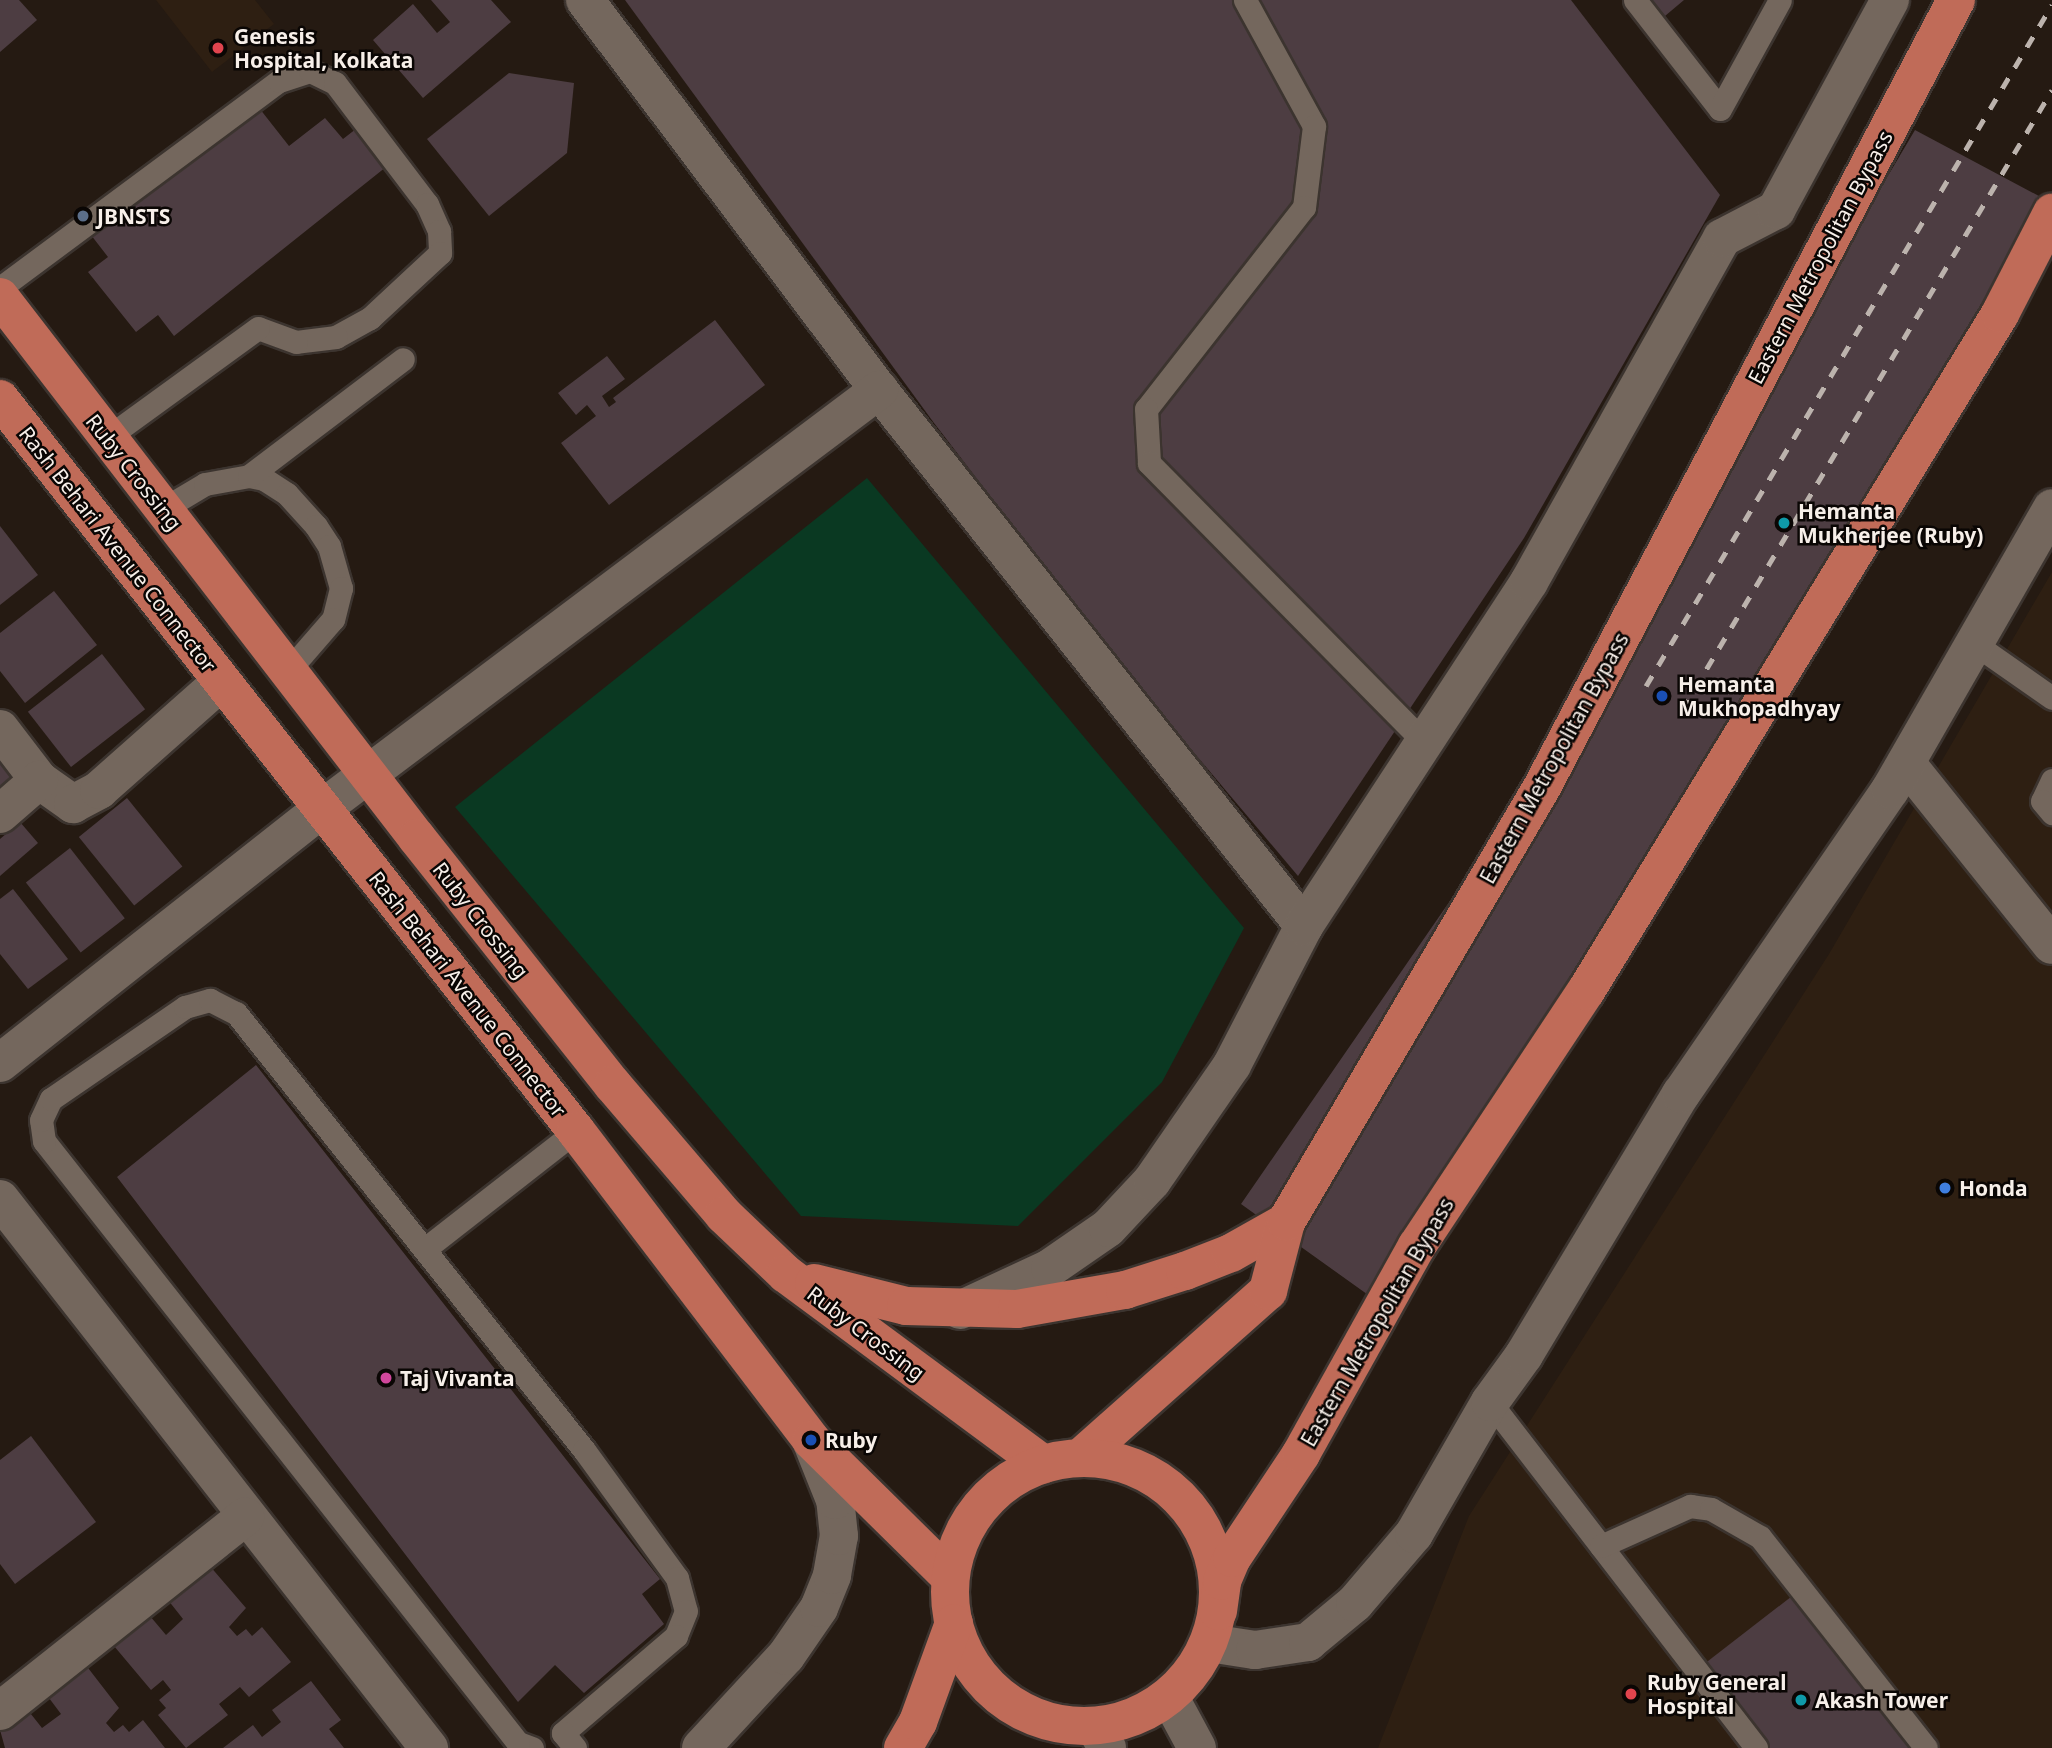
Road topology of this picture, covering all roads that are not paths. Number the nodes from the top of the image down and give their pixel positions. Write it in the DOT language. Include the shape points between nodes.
graph roads {
  1 [pos="585,0"];
  2 [pos="1245,0"];
  3 [pos="1635,0"];
  4 [pos="1780,0"];
  5 [pos="1890,0"];
  6 [pos="1956,0"];
  7 [pos="2052,213"];
  8 [pos="0,288"];
  9 [pos="0,297"];
  10 [pos="403,359"];
  11 [pos="879,390"];
  12 [pos="0,399"];
  13 [pos="108,437"];
  14 [pos="249,476"];
  15 [pos="163,509"];
  16 [pos="2052,509"];
  17 [pos="1975,644"];
  18 [pos="288,671"];
  19 [pos="222,681"];
  20 [pos="2052,698"];
  21 [pos="0,729"];
  22 [pos="1424,742"];
  23 [pos="1906,764"];
  24 [pos="368,774"];
  25 [pos="39,780"];
  26 [pos="2052,780"];
  27 [pos="323,808"];
  28 [pos="2052,813"];
  29 [pos="0,814"];
  30 [pos="1304,926"];
  31 [pos="2052,945"];
  32 [pos="0,1063"];
  33 [pos="576,1131"];
  34 [pos="0,1199"];
  35 [pos="1286,1222"];
  36 [pos="426,1248"];
  37 [pos="786,1274"];
  38 [pos="960,1310"];
  39 [pos="1490,1402"];
  40 [pos="811,1440"];
  41 [pos="1081,1457"];
  42 [pos="1043,1464"];
  43 [pos="244,1517"];
  44 [pos="1601,1546"];
  45 [pos="950,1577"];
  46 [pos="954,1623"];
  47 [pos="1213,1627"];
  48 [pos="1169,1696"];
  49 [pos="0,1711"];
  50 [pos="569,1740"];
  51 [pos="1100,1741"];
  52 [pos="429,1748"];
  53 [pos="532,1748"];
  54 [pos="538,1748"];
  55 [pos="701,1748"];
  56 [pos="904,1748"];
  57 [pos="1197,1748"];
  58 [pos="1756,1748"];
  59 [pos="1926,1748"];
  1 -- 11 [label="street"];
  2 -- 22 [label="lane" via="1314,126 1304,207 1146,409 1149,463"];
  3 -- 4 [label="lane" via="1720,109"];
  5 -- 22 [label="street" via="1776,210 1723,238 1529,582"];
  6 -- 35 [label="main road, Eastern Metropolitan Bypass" via="1542,787"];
  7 -- 47 [label="main road, Eastern Metropolitan Bypass" via="2000,314 1586,991 1417,1246 1301,1454 1233,1558 1222,1581"];
  8 -- 13 [label="lane" via="279,81 310,71 335,83 427,204 439,231 440,253 370,318 336,337 296,342 258,328"];
  9 -- 13 [label="main road, Ruby Crossing"];
  10 -- 14 [label="lane"];
  11 -- 24 [label="street"];
  11 -- 30 [label="street"];
  12 -- 19 [label="main road, Rash Behari Avenue Connector"];
  13 -- 15 [label="main road, Ruby Crossing"];
  14 -- 15 [label="lane" via="205,484"];
  14 -- 18 [label="lane" via="264,479 287,494 316,526 329,546 341,588 333,619"];
  15 -- 18 [label="main road, Ruby Crossing"];
  16 -- 17 [label="street"];
  17 -- 20 [label="lane"];
  17 -- 23 [label="street"];
  18 -- 24 [label="main road, Ruby Crossing"];
  19 -- 25 [label="street" via="99,790 73,804"];
  19 -- 27 [label="main road, Rash Behari Avenue Connector"];
  21 -- 25 [label="street"];
  22 -- 30 [label="street"];
  23 -- 31 [label="street"];
  23 -- 39 [label="street" via="1681,1094 1524,1355"];
  24 -- 27 [label="street"];
  24 -- 37 [label="main road, Ruby Crossing" via="613,1086 724,1215"];
  25 -- 29 [label="street"];
  26 -- 28 [label="lane" via="2042,801"];
  27 -- 32 [label="street"];
  27 -- 33 [label="main road, Rash Behari Avenue Connector"];
  30 -- 38 [label="street" via="1232,1065 1152,1181 1108,1228 1050,1268"];
  33 -- 36 [label="lane"];
  33 -- 40 [label="main road, Rash Behari Avenue Connector"];
  34 -- 43 [label="street"];
  35 -- 38 [label="main road" via="1231,1253 1125,1290 1017,1309"];
  35 -- 41 [label="main road, Eastern Metropolitan Bypass" via="1268,1291"];
  36 -- 50 [label="lane" via="652,1538 677,1578 686,1611 676,1636"];
  36 -- 53 [label="lane" via="236,1013 210,1000 185,1007 51,1099 41,1121 44,1141 518,1743"];
  37 -- 38 [label="main road" via="860,1297"];
  37 -- 42 [label="main road, Ruby Crossing"];
  39 -- 44 [label="lane"];
  39 -- 47 [label="street" via="1414,1534 1355,1603 1308,1642 1255,1650"];
  40 -- 45 [label="main road, Rash Behari Avenue Connector"];
  40 -- 55 [label="street" via="835,1500 839,1536 832,1575 819,1608 786,1656"];
  41 -- 42 [label="main road"];
  41 -- 47 [label="main road" via="1119,1462 1155,1478 1185,1503 1210,1548 1217,1572"];
  42 -- 45 [label="main road" via="1009,1480 980,1506 960,1539"];
  43 -- 49 [label="street"];
  43 -- 52 [label="street"];
  44 -- 58 [label="lane"];
  44 -- 59 [label="lane" via="1690,1506 1711,1508 1760,1537"];
  45 -- 46 [label="main road"];
  46 -- 51 [label="main road" via="965,1655 985,1682 1011,1704"];
  46 -- 56 [label="main road"];
  47 -- 48 [label="main road" via="1192,1673"];
  48 -- 51 [label="main road"];
  48 -- 57 [label="street"];
  50 -- 54 [label="lane"];
}
